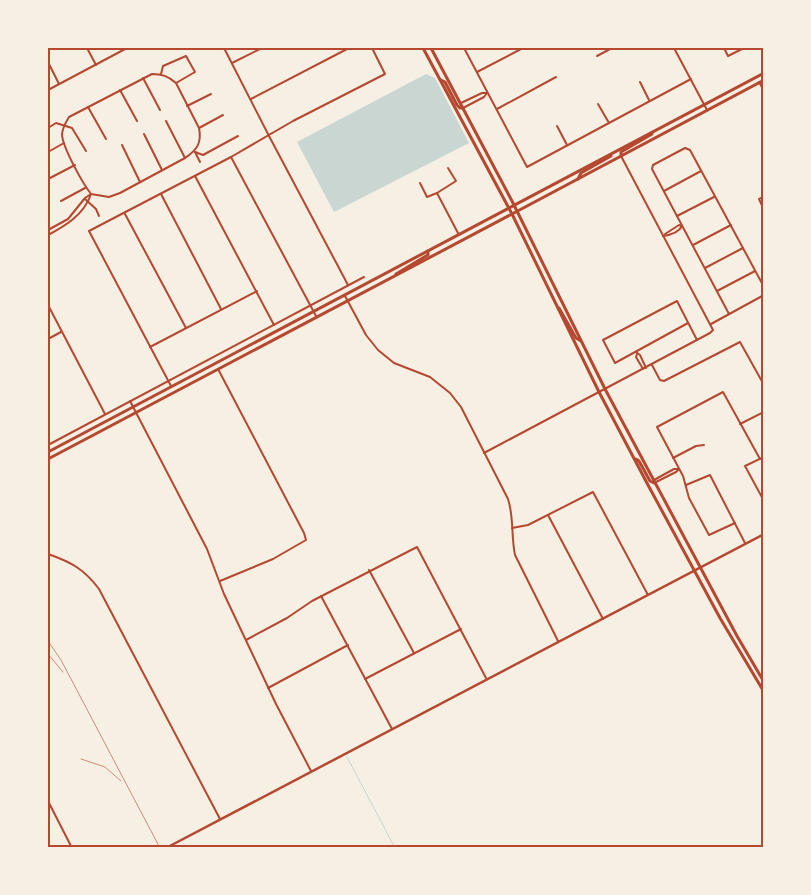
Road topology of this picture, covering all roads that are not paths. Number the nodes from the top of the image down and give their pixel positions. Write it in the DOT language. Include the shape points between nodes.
graph roads {
  1 [pos="87,48"];
  2 [pos="127,48"];
  3 [pos="224,48"];
  4 [pos="262,48"];
  5 [pos="349,48"];
  6 [pos="372,48"];
  7 [pos="423,48"];
  8 [pos="431,48"];
  9 [pos="464,48"];
  10 [pos="522,48"];
  11 [pos="612,48"];
  12 [pos="674,48"];
  13 [pos="724,48"];
  14 [pos="744,48"];
  15 [pos="597,56"];
  16 [pos="48,62"];
  17 [pos="232,63"];
  18 [pos="96,65"];
  19 [pos="477,72"];
  20 [pos="764,73"];
  21 [pos="161,74"];
  22 [pos="556,77"];
  23 [pos="143,78"];
  24 [pos="691,79"];
  25 [pos="441,80"];
  26 [pos="764,80"];
  27 [pos="640,82"];
  28 [pos="759,82"];
  29 [pos="176,83"];
  30 [pos="59,84"];
  31 [pos="48,90"];
  32 [pos="120,90"];
  33 [pos="764,91"];
  34 [pos="487,93"];
  35 [pos="211,94"];
  36 [pos="251,99"];
  37 [pos="650,101"];
  38 [pos="598,104"];
  39 [pos="704,104"];
  40 [pos="88,106"];
  41 [pos="187,106"];
  42 [pos="462,106"];
  43 [pos="496,109"];
  44 [pos="160,110"];
  45 [pos="707,110"];
  46 [pos="223,115"];
  47 [pos="137,121"];
  48 [pos="166,121"];
  49 [pos="609,123"];
  50 [pos="64,125"];
  51 [pos="557,126"];
  52 [pos="48,128"];
  53 [pos="199,128"];
  54 [pos="659,129"];
  55 [pos="144,134"];
  56 [pos="238,136"];
  57 [pos="269,136"];
  58 [pos="106,139"];
  59 [pos="64,143"];
  60 [pos="122,145"];
  61 [pos="567,145"];
  62 [pos="86,151"];
  63 [pos="617,151"];
  64 [pos="48,152"];
  65 [pos="195,152"];
  66 [pos="621,156"];
  67 [pos="231,157"];
  68 [pos="185,158"];
  69 [pos="200,162"];
  70 [pos="74,165"];
  71 [pos="448,168"];
  72 [pos="162,170"];
  73 [pos="701,171"];
  74 [pos="195,176"];
  75 [pos="50,178"];
  76 [pos="578,179"];
  77 [pos="140,182"];
  78 [pos="420,183"];
  79 [pos="86,188"];
  80 [pos="664,191"];
  81 [pos="437,193"];
  82 [pos="92,194"];
  83 [pos="161,194"];
  84 [pos="764,196"];
  85 [pos="714,197"];
  86 [pos="84,199"];
  87 [pos="61,201"];
  88 [pos="88,202"];
  89 [pos="514,205"];
  90 [pos="509,208"];
  91 [pos="764,210"];
  92 [pos="517,211"];
  93 [pos="124,213"];
  94 [pos="512,214"];
  95 [pos="99,216"];
  96 [pos="677,216"];
  97 [pos="731,225"];
  98 [pos="682,226"];
  99 [pos="672,229"];
  100 [pos="48,230"];
  101 [pos="674,232"];
  102 [pos="48,235"];
  103 [pos="459,235"];
  104 [pos="664,236"];
  105 [pos="692,246"];
  106 [pos="743,248"];
  107 [pos="428,251"];
  108 [pos="704,269"];
  109 [pos="755,271"];
  110 [pos="364,277"];
  111 [pos="392,278"];
  112 [pos="348,285"];
  113 [pos="764,287"];
  114 [pos="257,291"];
  115 [pos="717,291"];
  116 [pos="345,295"];
  117 [pos="764,295"];
  118 [pos="347,300"];
  119 [pos="554,301"];
  120 [pos="48,305"];
  121 [pos="310,306"];
  122 [pos="222,310"];
  123 [pos="313,310"];
  124 [pos="729,314"];
  125 [pos="316,316"];
  126 [pos="688,323"];
  127 [pos="710,324"];
  128 [pos="274,325"];
  129 [pos="186,328"];
  130 [pos="62,332"];
  131 [pos="48,339"];
  132 [pos="697,340"];
  133 [pos="581,342"];
  134 [pos="150,347"];
  135 [pos="636,353"];
  136 [pos="641,358"];
  137 [pos="637,359"];
  138 [pos="652,365"];
  139 [pos="646,368"];
  140 [pos="217,369"];
  141 [pos="643,370"];
  142 [pos="168,380"];
  143 [pos="764,385"];
  144 [pos="171,386"];
  145 [pos="604,390"];
  146 [pos="599,392"];
  147 [pos="130,401"];
  148 [pos="133,407"];
  149 [pos="136,412"];
  150 [pos="764,412"];
  151 [pos="105,414"];
  152 [pos="740,424"];
  153 [pos="48,444"];
  154 [pos="704,445"];
  155 [pos="48,452"];
  156 [pos="484,453"];
  157 [pos="764,457"];
  158 [pos="634,458"];
  159 [pos="673,458"];
  160 [pos="48,459"];
  161 [pos="760,459"];
  162 [pos="679,468"];
  163 [pos="653,482"];
  164 [pos="685,485"];
  165 [pos="764,500"];
  166 [pos="548,515"];
  167 [pos="734,522"];
  168 [pos="512,528"];
  169 [pos="764,534"];
  170 [pos="745,543"];
  171 [pos="48,554"];
  172 [pos="700,567"];
  173 [pos="369,570"];
  174 [pos="694,570"];
  175 [pos="220,581"];
  176 [pos="648,594"];
  177 [pos="321,596"];
  178 [pos="603,618"];
  179 [pos="461,629"];
  180 [pos="246,640"];
  181 [pos="558,641"];
  182 [pos="348,645"];
  183 [pos="414,653"];
  184 [pos="365,678"];
  185 [pos="486,678"];
  186 [pos="764,682"];
  187 [pos="268,688"];
  188 [pos="764,692"];
  189 [pos="392,729"];
  190 [pos="312,771"];
  191 [pos="48,801"];
  192 [pos="220,819"];
  193 [pos="72,848"];
  194 [pos="166,848"];
  1 -- 18 [label="street"];
  2 -- 18 [label="street"];
  3 -- 17 [label="street"];
  4 -- 17 [label="street"];
  5 -- 36 [label="street"];
  6 -- 57 [label="street" via="385,74"];
  7 -- 25 [label="main road"];
  8 -- 42 [label="main road"];
  9 -- 19 [label="street"];
  10 -- 19 [label="street"];
  11 -- 15 [label="street"];
  12 -- 24 [label="street"];
  13 -- 14 [label="street" via="728,56"];
  16 -- 30 [label="street"];
  17 -- 36 [label="street"];
  18 -- 30 [label="street"];
  19 -- 34 [label="street"];
  20 -- 39 [label="main road"];
  21 -- 23 [label="street"];
  21 -- 29 [label="street"];
  21 -- 29 [label="street" via="163,66 186,56 195,72"];
  22 -- 43 [label="street"];
  23 -- 32 [label="street"];
  23 -- 44 [label="street"];
  24 -- 37 [label="street"];
  24 -- 39 [label="street"];
  25 -- 42 [label="main road" via="457,105"];
  25 -- 90 [label="main road"];
  26 -- 28 [label="main road"];
  27 -- 37 [label="street"];
  28 -- 33 [label="street"];
  28 -- 45 [label="main road"];
  29 -- 41 [label="street"];
  30 -- 31 [label="street"];
  32 -- 40 [label="street"];
  32 -- 47 [label="street"];
  34 -- 42 [label="street"];
  34 -- 42 [label="street"];
  34 -- 43 [label="street"];
  35 -- 41 [label="street"];
  36 -- 57 [label="street"];
  37 -- 49 [label="street"];
  38 -- 49 [label="street"];
  39 -- 45 [label="street"];
  39 -- 54 [label="main road"];
  40 -- 50 [label="street" via="69,117"];
  40 -- 58 [label="street"];
  41 -- 53 [label="street"];
  42 -- 89 [label="main road"];
  43 -- 61 [label="street" via="526,167"];
  45 -- 66 [label="main road"];
  46 -- 53 [label="street"];
  48 -- 68 [label="street"];
  49 -- 61 [label="street"];
  50 -- 52 [label="street" via="56,123"];
  50 -- 59 [label="street"];
  50 -- 62 [label="street" via="72,128"];
  51 -- 61 [label="street"];
  53 -- 65 [label="street" via="199,146"];
  54 -- 63 [label="main road"];
  54 -- 66 [label="main road" via="621,152"];
  55 -- 72 [label="street"];
  56 -- 65 [label="street" via="203,155"];
  57 -- 67 [label="street"];
  57 -- 112 [label="street"];
  59 -- 64 [label="street"];
  59 -- 70 [label="street"];
  60 -- 77 [label="street"];
  63 -- 76 [label="main road" via="582,173"];
  63 -- 89 [label="main road"];
  65 -- 68 [label="street"];
  65 -- 69 [label="street"];
  66 -- 76 [label="main road"];
  66 -- 104 [label="street"];
  67 -- 74 [label="street"];
  67 -- 121 [label="street"];
  68 -- 72 [label="street"];
  70 -- 75 [label="street"];
  70 -- 79 [label="street"];
  71 -- 81 [label="street" via="456,181"];
  72 -- 77 [label="street"];
  73 -- 80 [label="street"];
  73 -- 80 [label="street" via="688,148 652,167"];
  73 -- 85 [label="street"];
  74 -- 83 [label="street"];
  74 -- 114 [label="street"];
  76 -- 92 [label="main road"];
  77 -- 82 [label="street" via="109,197"];
  78 -- 81 [label="street" via="427,197"];
  79 -- 82 [label="street"];
  79 -- 87 [label="street"];
  80 -- 96 [label="street"];
  81 -- 103 [label="street"];
  82 -- 86 [label="street"];
  82 -- 88 [label="street"];
  83 -- 93 [label="street"];
  83 -- 122 [label="street"];
  84 -- 91 [label="street" via="759,199"];
  85 -- 96 [label="street"];
  85 -- 97 [label="street"];
  86 -- 88 [label="street"];
  86 -- 100 [label="street" via="68,219"];
  88 -- 95 [label="street"];
  88 -- 102 [label="street" via="72,222"];
  89 -- 90 [label="main road"];
  89 -- 92 [label="main road"];
  90 -- 94 [label="main road"];
  90 -- 103 [label="main road"];
  92 -- 94 [label="main road"];
  92 -- 133 [label="main road"];
  93 -- 129 [label="street"];
  93 -- 134 [label="street" via="89,231"];
  94 -- 111 [label="main road"];
  94 -- 119 [label="main road"];
  96 -- 98 [label="street"];
  97 -- 105 [label="street"];
  97 -- 106 [label="street"];
  98 -- 99 [label="street"];
  98 -- 101 [label="street"];
  98 -- 105 [label="street"];
  99 -- 101 [label="street"];
  99 -- 104 [label="street"];
  101 -- 104 [label="street"];
  103 -- 107 [label="main road"];
  104 -- 127 [label="street"];
  105 -- 108 [label="street"];
  106 -- 108 [label="street"];
  106 -- 109 [label="street"];
  107 -- 111 [label="main road"];
  107 -- 116 [label="main road"];
  108 -- 115 [label="street"];
  109 -- 113 [label="street"];
  109 -- 115 [label="street"];
  110 -- 112 [label="street"];
  111 -- 118 [label="main road"];
  112 -- 121 [label="street"];
  114 -- 122 [label="street"];
  114 -- 128 [label="street"];
  115 -- 124 [label="street"];
  116 -- 118 [label="street"];
  116 -- 123 [label="main road"];
  117 -- 124 [label="street"];
  118 -- 125 [label="main road"];
  118 -- 156 [label="street" via="378,350 394,362 430,378 450,393 461,407"];
  119 -- 133 [label="main road"];
  119 -- 146 [label="main road"];
  120 -- 130 [label="street"];
  121 -- 123 [label="street"];
  121 -- 128 [label="street"];
  122 -- 129 [label="street"];
  123 -- 125 [label="street"];
  123 -- 144 [label="main road"];
  124 -- 127 [label="street"];
  125 -- 140 [label="main road"];
  126 -- 132 [label="street"];
  126 -- 135 [label="street"];
  126 -- 135 [label="street" via="677,301 603,340 615,363"];
  127 -- 132 [label="street" via="713,330"];
  128 -- 142 [label="street"];
  129 -- 134 [label="street"];
  130 -- 131 [label="street"];
  130 -- 151 [label="street"];
  132 -- 138 [label="street"];
  133 -- 145 [label="main road"];
  134 -- 142 [label="street"];
  135 -- 136 [label="street"];
  135 -- 137 [label="street"];
  136 -- 137 [label="street"];
  136 -- 139 [label="street"];
  137 -- 141 [label="street"];
  138 -- 139 [label="street"];
  138 -- 143 [label="street" via="662,382 740,342"];
  139 -- 141 [label="street"];
  140 -- 149 [label="main road"];
  140 -- 175 [label="street" via="306,540 273,559"];
  141 -- 145 [label="street"];
  142 -- 144 [label="street"];
  142 -- 147 [label="street"];
  144 -- 148 [label="main road"];
  145 -- 146 [label="street"];
  145 -- 163 [label="main road"];
  146 -- 156 [label="street"];
  146 -- 158 [label="main road"];
  147 -- 148 [label="street"];
  147 -- 151 [label="street"];
  148 -- 149 [label="street"];
  148 -- 155 [label="main road"];
  149 -- 160 [label="main road"];
  149 -- 175 [label="street"];
  150 -- 152 [label="street"];
  151 -- 153 [label="street"];
  152 -- 159 [label="street" via="723,392 657,427"];
  152 -- 161 [label="street"];
  154 -- 159 [label="street"];
  156 -- 168 [label="street" via="508,499"];
  157 -- 161 [label="street"];
  158 -- 163 [label="main road"];
  158 -- 174 [label="main road"];
  159 -- 162 [label="street"];
  161 -- 165 [label="street" via="745,466"];
  162 -- 163 [label="street"];
  162 -- 164 [label="street"];
  163 -- 172 [label="main road"];
  164 -- 167 [label="street" via="710,475"];
  164 -- 167 [label="street" via="709,535"];
  166 -- 168 [label="street" via="528,525"];
  166 -- 176 [label="street" via="593,492"];
  166 -- 178 [label="street"];
  167 -- 170 [label="street"];
  168 -- 181 [label="street" via="515,555"];
  169 -- 170 [label="street"];
  170 -- 172 [label="street"];
  171 -- 192 [label="street" via="78,566 99,589"];
  172 -- 174 [label="street"];
  172 -- 186 [label="main road"];
  173 -- 177 [label="street"];
  173 -- 179 [label="street" via="417,547"];
  173 -- 183 [label="street"];
  174 -- 176 [label="street"];
  174 -- 188 [label="main road"];
  175 -- 180 [label="street"];
  176 -- 178 [label="street"];
  177 -- 180 [label="street"];
  177 -- 182 [label="street"];
  178 -- 181 [label="street"];
  179 -- 183 [label="street"];
  179 -- 185 [label="street"];
  180 -- 187 [label="street"];
  181 -- 185 [label="street"];
  182 -- 184 [label="street"];
  182 -- 187 [label="street"];
  183 -- 184 [label="street"];
  184 -- 189 [label="street"];
  185 -- 189 [label="street"];
  187 -- 190 [label="street"];
  189 -- 190 [label="street"];
  190 -- 192 [label="street"];
  191 -- 193 [label="street"];
  192 -- 194 [label="street"];
}
